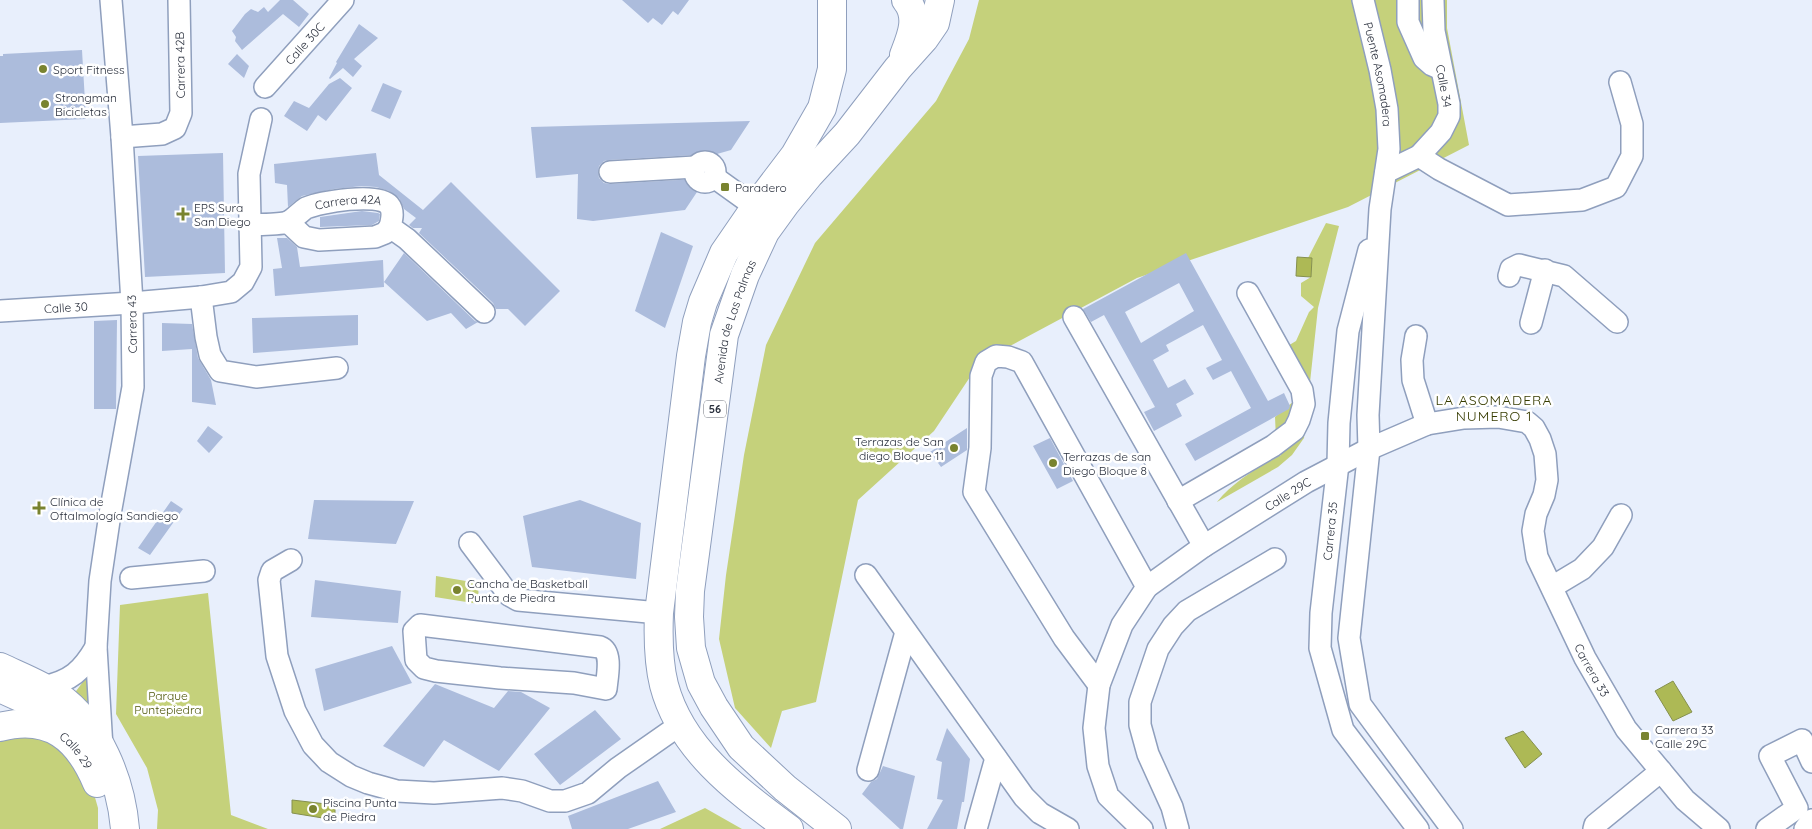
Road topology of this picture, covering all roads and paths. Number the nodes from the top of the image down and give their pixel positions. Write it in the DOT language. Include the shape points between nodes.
graph roads {
  1 [pos="111,0"];
  2 [pos="179,0"];
  3 [pos="343,0"];
  4 [pos="832,0"];
  5 [pos="849,0"];
  6 [pos="906,0"];
  7 [pos="940,0"];
  8 [pos="1364,0"];
  9 [pos="1408,0"];
  10 [pos="1433,0"];
  11 [pos="832,38"];
  12 [pos="898,68"];
  13 [pos="1442,69"];
  14 [pos="1620,82"];
  15 [pos="265,87"];
  16 [pos="261,119"];
  17 [pos="122,137"];
  18 [pos="1389,149"];
  19 [pos="1419,156"];
  20 [pos="610,172"];
  21 [pos="1386,172"];
  22 [pos="757,205"];
  23 [pos="1380,209"];
  24 [pos="288,222"];
  25 [pos="249,225"];
  26 [pos="390,227"];
  27 [pos="1545,270"];
  28 [pos="1508,276"];
  29 [pos="1248,293"];
  30 [pos="201,297"];
  31 [pos="132,303"];
  32 [pos="0,311"];
  33 [pos="484,312"];
  34 [pos="1074,317"];
  35 [pos="1617,322"];
  36 [pos="1531,323"];
  37 [pos="1416,336"];
  38 [pos="337,368"];
  39 [pos="1427,424"];
  40 [pos="1369,449"];
  41 [pos="1338,464"];
  42 [pos="1547,480"];
  43 [pos="1178,501"];
  44 [pos="1621,515"];
  45 [pos="470,543"];
  46 [pos="1359,543"];
  47 [pos="1204,546"];
  48 [pos="1329,546"];
  49 [pos="1275,559"];
  50 [pos="291,560"];
  51 [pos="204,571"];
  52 [pos="866,575"];
  53 [pos="131,578"];
  54 [pos="1147,587"];
  55 [pos="1552,587"];
  56 [pos="658,613"];
  57 [pos="414,631"];
  58 [pos="906,632"];
  59 [pos="96,646"];
  60 [pos="0,666"];
  61 [pos="1099,685"];
  62 [pos="43,687"];
  63 [pos="0,688"];
  64 [pos="681,724"];
  65 [pos="0,727"];
  66 [pos="102,751"];
  67 [pos="996,758"];
  68 [pos="1812,762"];
  69 [pos="868,770"];
  70 [pos="1661,771"];
  71 [pos="1812,820"];
  72 [pos="107,829"];
  73 [pos="125,829"];
  74 [pos="789,829"];
  75 [pos="837,829"];
  76 [pos="976,829"];
  77 [pos="1068,829"];
  78 [pos="1142,829"];
  79 [pos="1178,829"];
  80 [pos="1418,829"];
  81 [pos="1452,829"];
  82 [pos="1594,829"];
  83 [pos="1719,829"];
  84 [pos="1767,829"];
  85 [pos="1805,829"];
  1 -- 17 [label="street, Carrera 43"];
  2 -- 17 [label="street, Carrera 42B" via="181,113 175,128 162,134"];
  3 -- 15 [label="street, Calle 30C"];
  4 -- 11 [label="main road, 56"];
  5 -- 11 [label="main road" via="839,15"];
  6 -- 12 [label="main road" via="913,12 912,34"];
  7 -- 12 [label="main road, Avenida de Las Palmas / 56" via="935,23"];
  8 -- 18 [label="street, Puente Asomadera" via="1387,109"];
  9 -- 13 [label="street" via="1408,22 1424,58"];
  10 -- 13 [label="street, Calle 34" via="1434,31"];
  11 -- 22 [label="main road, 56" via="832,69 822,108 795,155"];
  12 -- 75 [label="main road, Avenida de Las Palmas / 56" via="847,134 786,203 765,232 745,275 724,335 690,591 691,648 701,683 714,707 741,747 785,788"];
  13 -- 19 [label="street, Calle 34" via="1450,116 1442,132"];
  14 -- 19 [label="street" via="1632,124 1632,156 1616,187 1582,200 1508,205"];
  16 -- 25 [label="street, Calle 30" via="249,174"];
  17 -- 31 [label="street, Carrera 43"];
  18 -- 21 [label="street, Carrera 35"];
  19 -- 21 [label="street, Calle 34"];
  20 -- 22 [label="street" via="695,167 698,163 707,162 715,168 714,177"];
  21 -- 23 [label="street, Carrera 35"];
  22 -- 56 [label="main road, 56" via="724,253 708,286 697,322"];
  23 -- 40 [label="street, Carrera 35" via="1368,415"];
  23 -- 41 [label="street, Carrera 35" via="1348,331"];
  24 -- 25 [label="street, Carrera 42A"];
  24 -- 26 [label="street, Carrera 42A" via="304,237 319,240 375,237"];
  24 -- 26 [label="street, Carrera 42A" via="313,206 376,199 389,205 392,212"];
  25 -- 30 [label="street, Calle 30" via="251,267 243,282 231,292"];
  26 -- 33 [label="street, Carrera 42A"];
  27 -- 28 [label="street" via="1519,266 1511,269"];
  27 -- 35 [label="street" via="1564,276"];
  27 -- 36 [label="street"];
  29 -- 43 [label="street" via="1302,390 1304,404 1299,420 1294,430 1273,446"];
  30 -- 31 [label="street, Calle 30"];
  30 -- 38 [label="street" via="210,355 220,371 256,377"];
  31 -- 32 [label="street, Calle 30"];
  31 -- 59 [label="street, Carrera 43" via="133,387 100,581"];
  34 -- 43 [label="street"];
  37 -- 39 [label="street" via="1413,380"];
  39 -- 40 [label="street, Calle 29C"];
  39 -- 42 [label="street, Calle 29C" via="1498,417 1528,422 1540,439 1545,454"];
  40 -- 41 [label="street, Calle 29C"];
  40 -- 46 [label="street, Carrera 35"];
  41 -- 47 [label="street, Calle 29C"];
  41 -- 48 [label="street, Carrera 35"];
  42 -- 55 [label="street, Carrera 33" via="1534,531 1537,557"];
  43 -- 47 [label="street"];
  44 -- 55 [label="street" via="1603,547 1582,569"];
  45 -- 56 [label="street" via="509,595 518,600"];
  46 -- 48 [label="street"];
  46 -- 81 [label="street, Carrera 35" via="1349,638 1360,704"];
  47 -- 54 [label="street, Calle 29C"];
  48 -- 80 [label="street, Carrera 35" via="1320,648 1344,730"];
  49 -- 79 [label="street" via="1187,612 1158,649 1140,702 1140,725"];
  50 -- 64 [label="street" via="272,571 269,580 278,656 295,711 313,745 329,762 351,776 397,791 434,793 502,788 550,801 565,801 588,793"];
  51 -- 53 [label="street"];
  52 -- 58 [label="street"];
  54 -- 61 [label="street, Calle 29C" via="1122,625"];
  54 -- 61 [label="street" via="1022,362 996,356 986,362 981,376 980,448 974,492 1064,638"];
  55 -- 70 [label="street, Carrera 33" via="1586,658 1626,729"];
  56 -- 64 [label="main road, 56" via="661,667 665,686"];
  57 -- 57 [label="street" via="416,660 424,668 436,672 574,683 606,689 608,655 600,646 434,626 420,625"];
  58 -- 67 [label="street"];
  58 -- 69 [label="street"];
  59 -- 62 [label="street" via="75,674 62,682"];
  59 -- 66 [label="street, Carrera 43"];
  60 -- 62 [label="main road, Calle 29"];
  61 -- 78 [label="street, Calle 29C" via="1094,728 1098,766 1108,796"];
  62 -- 66 [label="main road, Calle 29" via="72,709"];
  63 -- 66 [label="main road" via="53,712 75,726"];
  64 -- 74 [label="main road, 56" via="705,758 734,786"];
  65 -- 72 [label="main road, Calle 29" via="38,724 50,727 76,746 100,789"];
  66 -- 73 [label="main road, Calle 29" via="119,793"];
  67 -- 76 [label="street"];
  67 -- 77 [label="street" via="1040,813"];
  68 -- 84 [label="street" via="1802,740 1770,756 1797,808"];
  70 -- 82 [label="street"];
  70 -- 83 [label="street, Carrera 33" via="1685,800"];
  71 -- 85 [label="street"];
}
